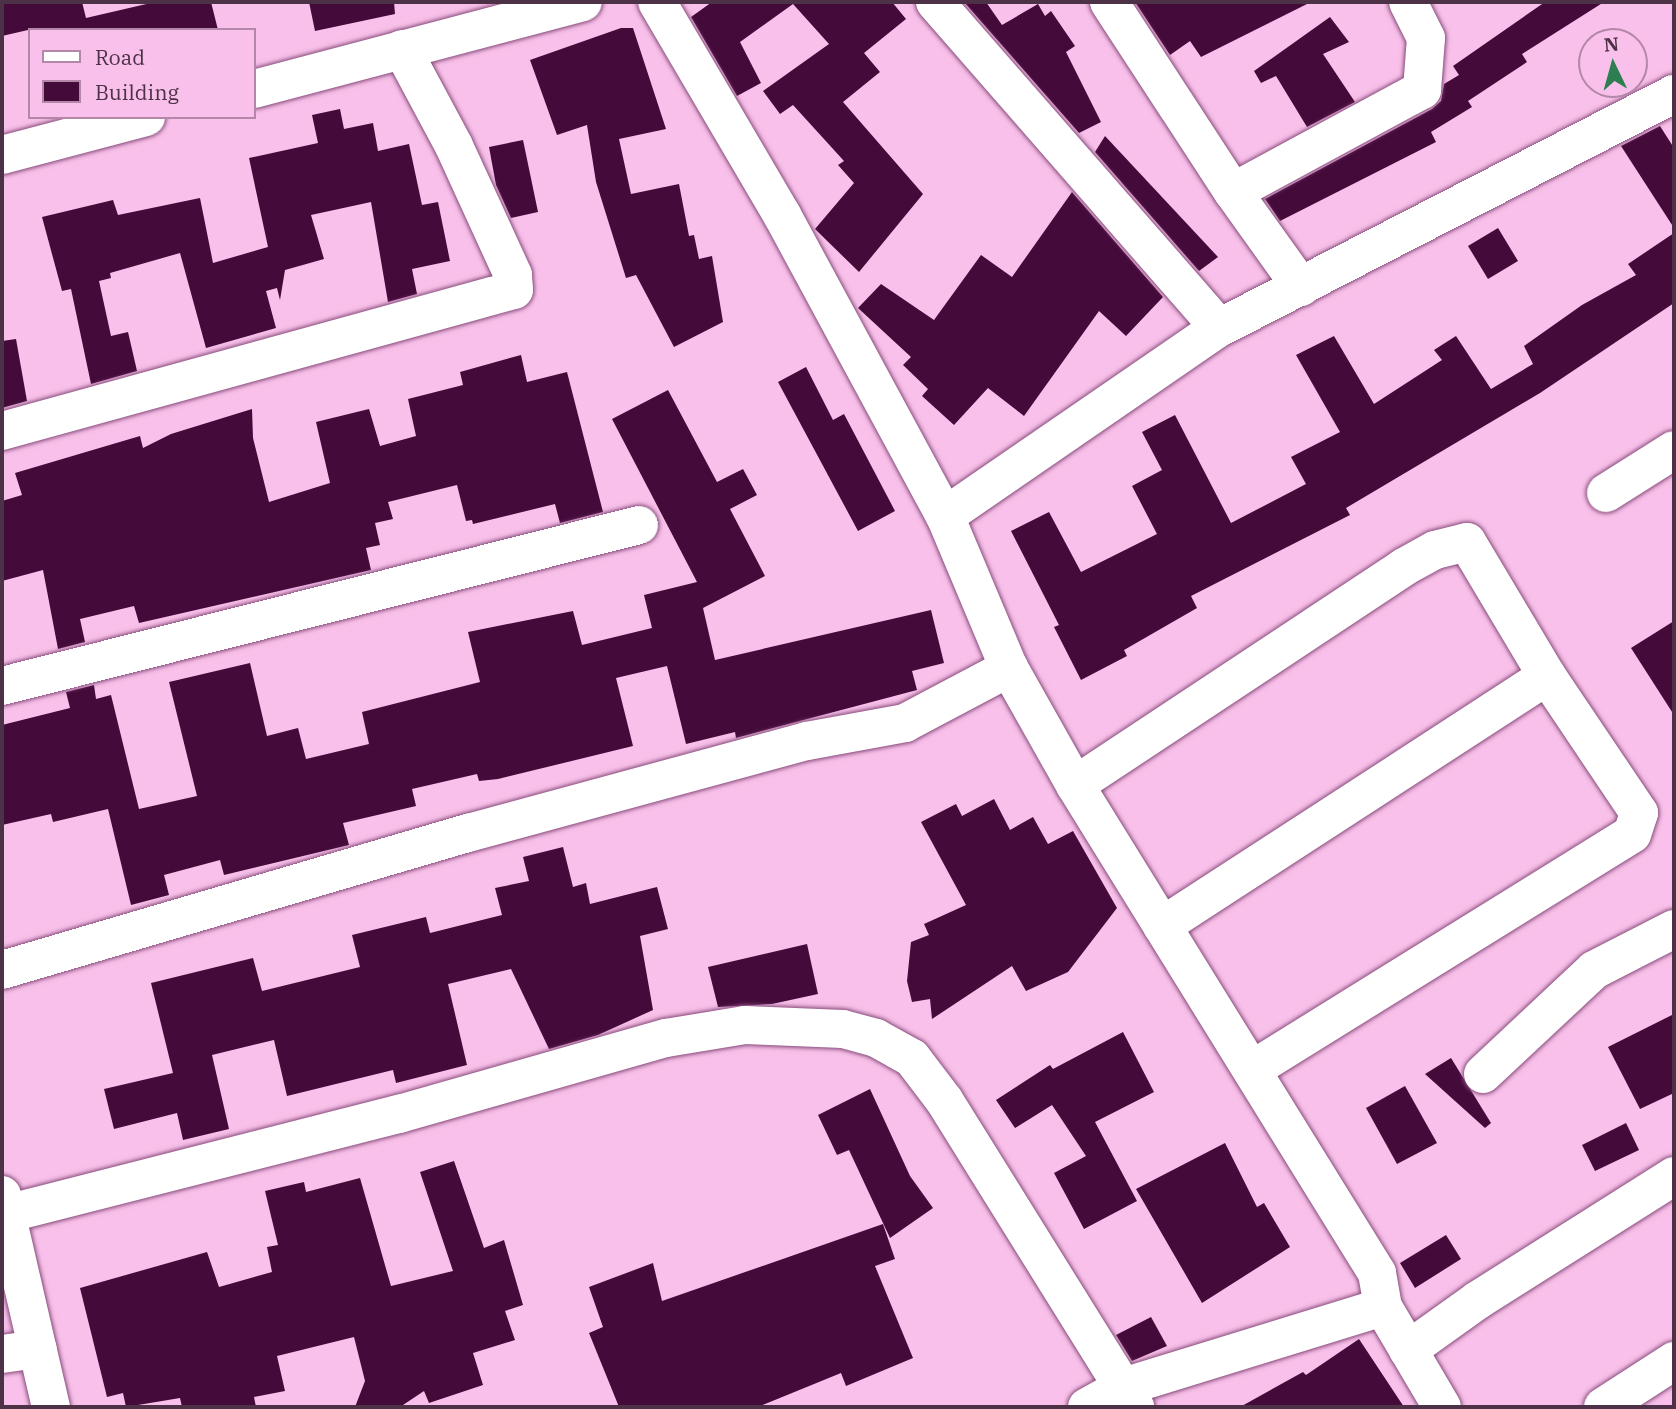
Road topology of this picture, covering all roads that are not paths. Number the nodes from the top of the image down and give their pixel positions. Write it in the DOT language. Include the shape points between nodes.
graph roads {
  1 [pos="583,2"];
  2 [pos="657,2"];
  3 [pos="935,2"];
  4 [pos="1109,2"];
  5 [pos="1408,2"];
  6 [pos="402,49"];
  7 [pos="256,88"];
  8 [pos="1674,94"];
  9 [pos="138,119"];
  10 [pos="2,155"];
  11 [pos="1233,192"];
  12 [pos="1301,287"];
  13 [pos="1219,328"];
  14 [pos="2,431"];
  15 [pos="1674,450"];
  16 [pos="1606,493"];
  17 [pos="945,516"];
  18 [pos="639,525"];
  19 [pos="1009,668"];
  20 [pos="1547,676"];
  21 [pos="2,686"];
  22 [pos="1075,785"];
  23 [pos="1162,926"];
  24 [pos="1674,929"];
  25 [pos="2,970"];
  26 [pos="1252,1070"];
  27 [pos="1483,1074"];
  28 [pos="1674,1176"];
  29 [pos="4,1205"];
  30 [pos="1383,1307"];
  31 [pos="1408,1350"];
  32 [pos="20,1352"];
  33 [pos="1674,1361"];
  34 [pos="1129,1397"];
  35 [pos="51,1407"];
  36 [pos="1087,1407"];
  37 [pos="1442,1407"];
  38 [pos="1603,1407"];
  1 -- 6 [label="street"];
  2 -- 17 [label="street" via="782,215"];
  3 -- 13 [label="street"];
  4 -- 11 [label="street"];
  5 -- 11 [label="street" via="1426,38 1422,90"];
  6 -- 7 [label="street"];
  6 -- 14 [label="street" via="513,275 513,290"];
  8 -- 12 [label="street"];
  9 -- 10 [label="street"];
  11 -- 12 [label="street"];
  12 -- 13 [label="street"];
  13 -- 17 [label="street"];
  15 -- 16 [label="street"];
  17 -- 19 [label="street"];
  18 -- 21 [label="street"];
  19 -- 22 [label="street"];
  19 -- 25 [label="street" via="905,723 807,741 468,833"];
  20 -- 22 [label="street" via="1467,542 1435,550 1404,567"];
  20 -- 23 [label="street"];
  20 -- 26 [label="street" via="1639,813 1632,834"];
  22 -- 23 [label="street"];
  23 -- 26 [label="street"];
  24 -- 27 [label="street" via="1594,970"];
  26 -- 30 [label="street" via="1377,1273"];
  28 -- 31 [label="street" via="1478,1300"];
  29 -- 32 [label="street"];
  29 -- 34 [label="street" via="399,1114 666,1038 745,1025 843,1029 876,1038 912,1058 944,1100"];
  30 -- 31 [label="street"];
  30 -- 34 [label="street"];
  31 -- 37 [label="street"];
  32 -- 35 [label="street"];
  33 -- 38 [label="street"];
  34 -- 36 [label="street"];
}
